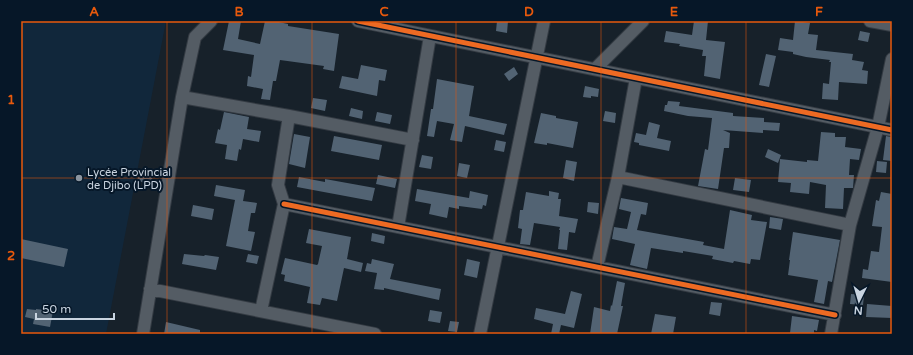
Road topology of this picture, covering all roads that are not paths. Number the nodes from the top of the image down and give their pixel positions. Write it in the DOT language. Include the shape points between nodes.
graph roads {
  1 [pos="211,21"];
  2 [pos="358,21"];
  3 [pos="544,21"];
  4 [pos="643,21"];
  5 [pos="870,21"];
  6 [pos="892,25"];
  7 [pos="430,36"];
  8 [pos="536,58"];
  9 [pos="892,59"];
  10 [pos="595,70"];
  11 [pos="636,78"];
  12 [pos="182,97"];
  13 [pos="289,116"];
  14 [pos="878,127"];
  15 [pos="892,130"];
  16 [pos="413,140"];
  17 [pos="618,177"];
  18 [pos="284,204"];
  19 [pos="850,225"];
  20 [pos="398,227"];
  21 [pos="498,247"];
  22 [pos="597,267"];
  23 [pos="150,289"];
  24 [pos="261,311"];
  25 [pos="835,314"];
  26 [pos="143,334"];
  27 [pos="373,334"];
  28 [pos="480,334"];
  29 [pos="831,334"];
  1 -- 12 [label="street" via="195,37"];
  2 -- 7 [label="street"];
  3 -- 8 [label="street"];
  4 -- 10 [label="street"];
  5 -- 6 [label="street"];
  7 -- 8 [label="street"];
  7 -- 16 [label="street"];
  8 -- 10 [label="street"];
  8 -- 21 [label="street"];
  9 -- 14 [label="street"];
  10 -- 11 [label="street"];
  11 -- 14 [label="street"];
  11 -- 17 [label="street"];
  12 -- 13 [label="street"];
  12 -- 23 [label="street"];
  13 -- 16 [label="street"];
  13 -- 18 [label="street" via="278,185"];
  14 -- 15 [label="street"];
  14 -- 19 [label="street"];
  16 -- 20 [label="street"];
  17 -- 19 [label="street"];
  17 -- 22 [label="street"];
  18 -- 20 [label="street"];
  18 -- 24 [label="street"];
  19 -- 25 [label="street"];
  20 -- 21 [label="street"];
  21 -- 22 [label="street"];
  21 -- 28 [label="street"];
  22 -- 25 [label="street"];
  23 -- 24 [label="street"];
  23 -- 26 [label="street"];
  24 -- 27 [label="street"];
  25 -- 29 [label="street"];
}
